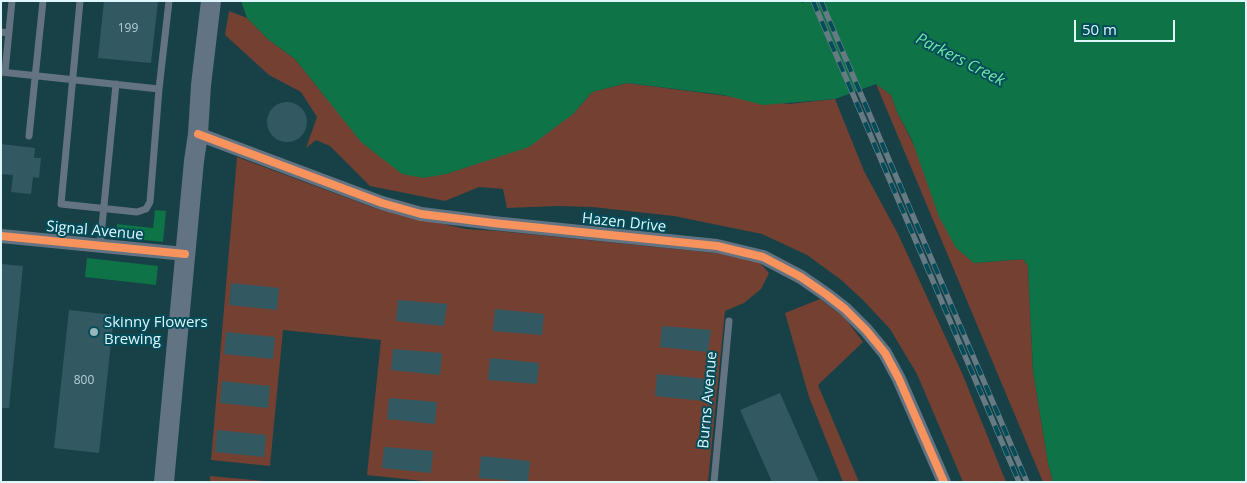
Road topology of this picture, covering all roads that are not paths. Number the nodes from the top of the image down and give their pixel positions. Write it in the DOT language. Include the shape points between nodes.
graph roads {
  1 [pos="12,1"];
  2 [pos="42,1"];
  3 [pos="80,1"];
  4 [pos="169,1"];
  5 [pos="211,1"];
  6 [pos="5,33"];
  7 [pos="3,72"];
  8 [pos="35,75"];
  9 [pos="72,80"];
  10 [pos="116,84"];
  11 [pos="159,89"];
  12 [pos="198,134"];
  13 [pos="29,136"];
  14 [pos="104,208"];
  15 [pos="1,236"];
  16 [pos="100,246"];
  17 [pos="185,254"];
  18 [pos="729,321"];
  19 [pos="164,482"];
  20 [pos="714,482"];
  21 [pos="944,482"];
  1 -- 6 [label="lane"];
  2 -- 8 [label="lane"];
  3 -- 9 [label="lane"];
  4 -- 11 [label="lane"];
  5 -- 12 [label="main road"];
  6 -- 7 [label="lane"];
  7 -- 8 [label="lane"];
  8 -- 9 [label="lane"];
  8 -- 13 [label="lane"];
  9 -- 10 [label="lane"];
  9 -- 14 [label="lane" via="61,204"];
  10 -- 11 [label="lane"];
  10 -- 14 [label="lane"];
  11 -- 14 [label="lane" via="150,202 146,209 137,212"];
  12 -- 17 [label="main road"];
  12 -- 21 [label="street, Hazen Drive" via="382,203 421,214 717,246 763,258 801,277 827,295 866,330 899,379"];
  14 -- 16 [label="lane"];
  15 -- 16 [label="street, Signal Avenue"];
  16 -- 17 [label="street, Signal Avenue"];
  17 -- 19 [label="main road"];
  18 -- 20 [label="lane, Burns Avenue"];
}
